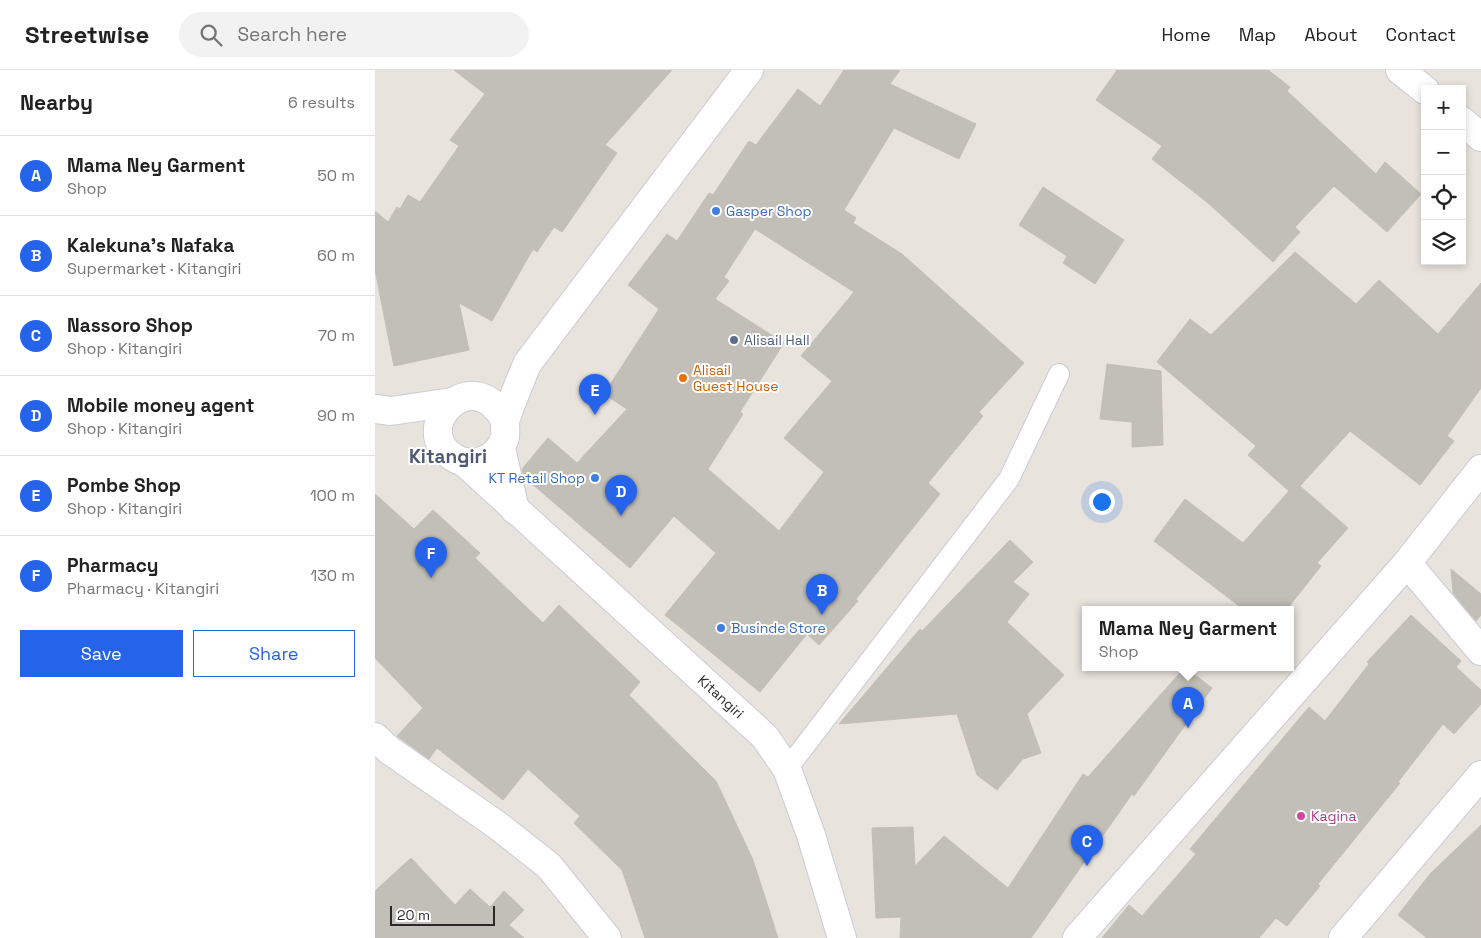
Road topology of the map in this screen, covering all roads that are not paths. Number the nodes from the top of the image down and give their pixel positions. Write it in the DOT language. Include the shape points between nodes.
graph roads {
  1 [pos="749,70"];
  2 [pos="1400,70"];
  3 [pos="1421,87"];
  4 [pos="1466,124"];
  5 [pos="1481,137"];
  6 [pos="527,364"];
  7 [pos="1059,374"];
  8 [pos="465,399"];
  9 [pos="383,410"];
  10 [pos="505,421"];
  11 [pos="439,436"];
  12 [pos="501,448"];
  13 [pos="464,462"];
  14 [pos="1481,468"];
  15 [pos="515,510"];
  16 [pos="1407,563"];
  17 [pos="1481,651"];
  18 [pos="375,737"];
  19 [pos="787,769"];
  20 [pos="1481,775"];
  21 [pos="607,938"];
  22 [pos="842,938"];
  23 [pos="1077,938"];
  24 [pos="1343,938"];
  1 -- 6 [label="main road"];
  2 -- 3 [label="main road"];
  4 -- 5 [label="main road"];
  6 -- 8 [label="main road"];
  6 -- 10 [label="main road"];
  7 -- 19 [label="lane" via="1009,479"];
  8 -- 9 [label="main road"];
  8 -- 10 [label="main road" via="490,400"];
  8 -- 11 [label="main road" via="443,411"];
  9 -- 11 [label="main road"];
  10 -- 12 [label="main road"];
  11 -- 13 [label="main road" via="443,448"];
  12 -- 13 [label="main road" via="478,462"];
  12 -- 15 [label="main road"];
  13 -- 15 [label="main road, Kitangiri"];
  14 -- 16 [label="main road"];
  15 -- 19 [label="main road, Kitangiri" via="765,737"];
  16 -- 17 [label="main road"];
  16 -- 23 [label="main road"];
  18 -- 21 [label="main road" via="549,866"];
  19 -- 22 [label="main road, Kitangiri"];
  20 -- 24 [label="main road"];
}
